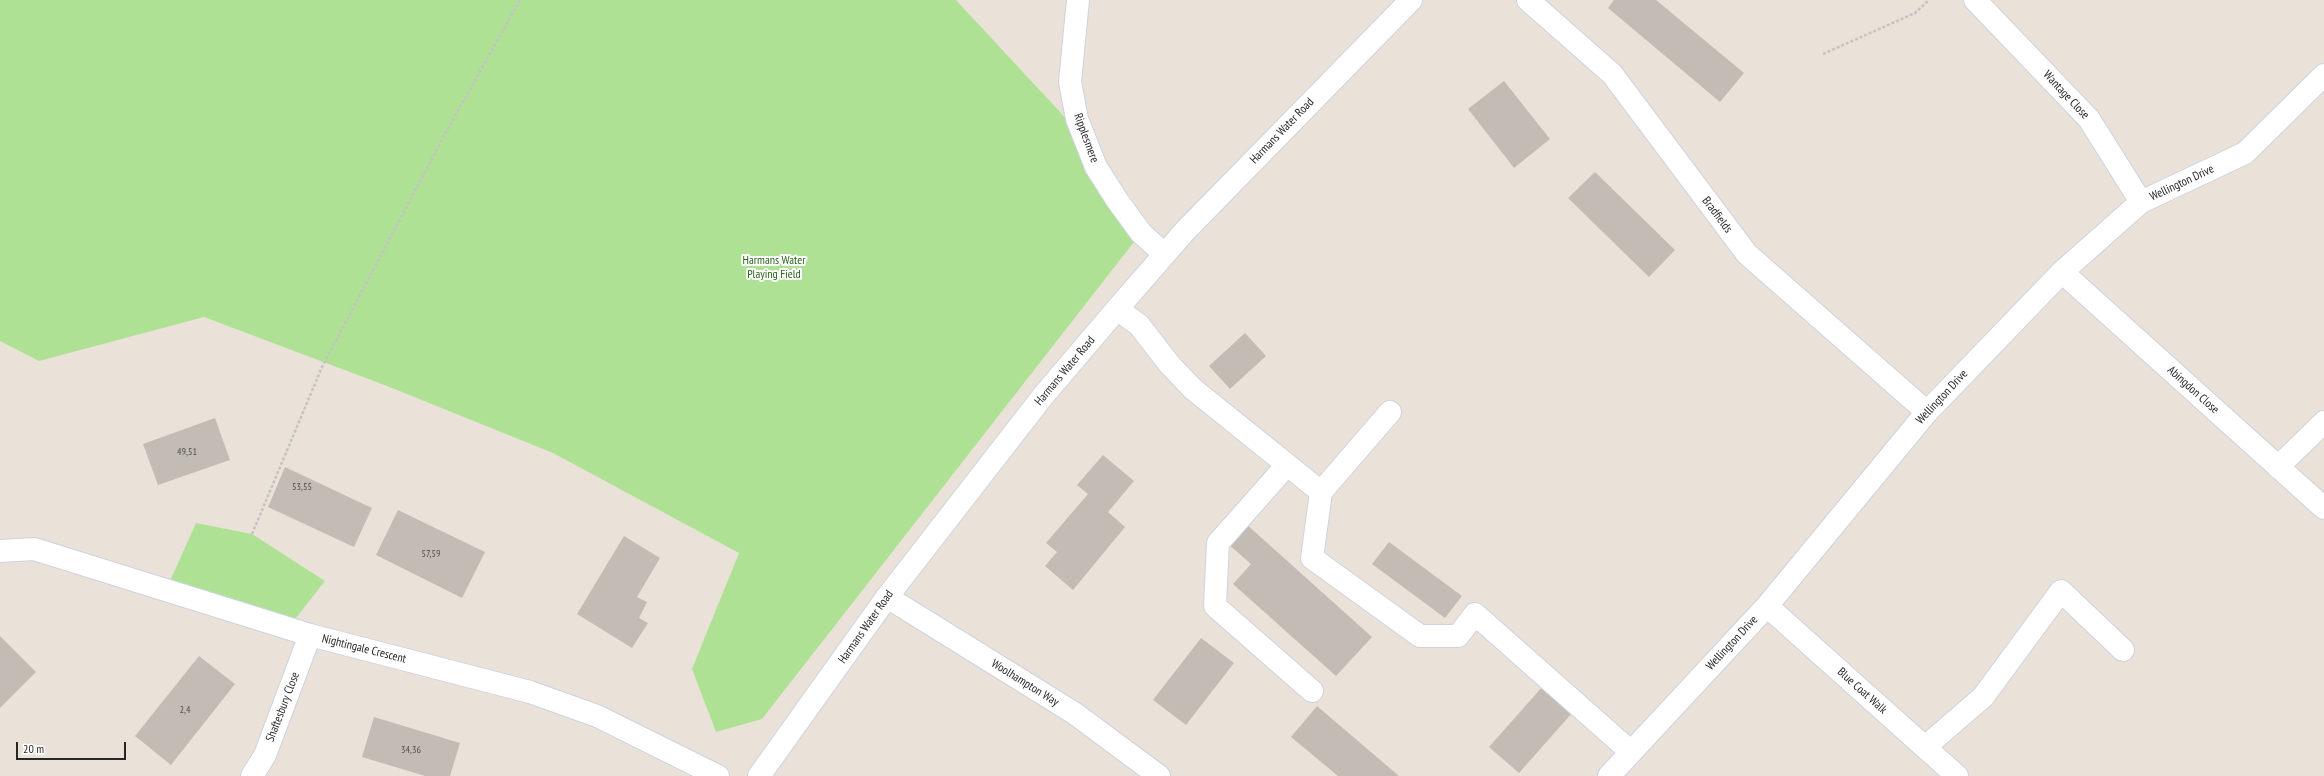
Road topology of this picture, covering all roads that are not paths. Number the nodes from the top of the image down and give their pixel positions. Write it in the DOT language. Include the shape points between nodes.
graph roads {
  1 [pos="1078,0"];
  2 [pos="1411,0"];
  3 [pos="1528,0"];
  4 [pos="1975,0"];
  5 [pos="2324,75"];
  6 [pos="2141,202"];
  7 [pos="1164,254"];
  8 [pos="2062,272"];
  9 [pos="1117,309"];
  10 [pos="1390,412"];
  11 [pos="1927,412"];
  12 [pos="2324,422"];
  13 [pos="1287,465"];
  14 [pos="2278,467"];
  15 [pos="1321,492"];
  16 [pos="2324,508"];
  17 [pos="0,551"];
  18 [pos="887,597"];
  19 [pos="1767,606"];
  20 [pos="310,635"];
  21 [pos="2123,650"];
  22 [pos="1312,691"];
  23 [pos="1925,747"];
  24 [pos="1631,752"];
  25 [pos="252,776"];
  26 [pos="718,776"];
  27 [pos="759,776"];
  28 [pos="1159,776"];
  29 [pos="1609,776"];
  30 [pos="1957,776"];
  1 -- 7 [label="street, Ripplesmere" via="1070,82 1077,119 1096,167 1117,200 1140,233"];
  2 -- 7 [label="street, Harmans Water Road"];
  3 -- 11 [label="street, Bradfields" via="1612,74 1747,254"];
  4 -- 6 [label="street, Wantage Close" via="2089,119"];
  5 -- 6 [label="street, Wellington Drive" via="2245,153"];
  6 -- 8 [label="street, Wellington Drive"];
  7 -- 9 [label="street, Harmans Water Road"];
  8 -- 11 [label="street, Wellington Drive"];
  8 -- 14 [label="street, Abingdon Close"];
  9 -- 13 [label="street" via="1139,325 1170,365 1193,389"];
  9 -- 18 [label="street, Harmans Water Road" via="1043,396"];
  10 -- 15 [label="street"];
  11 -- 19 [label="street, Wellington Drive"];
  12 -- 14 [label="street"];
  13 -- 15 [label="street"];
  13 -- 22 [label="street" via="1218,543 1215,606"];
  14 -- 16 [label="street, Abingdon Close"];
  15 -- 24 [label="street" via="1312,558 1420,636 1458,636 1475,614"];
  17 -- 20 [label="street, Nightingale Crescent" via="34,549"];
  18 -- 27 [label="street, Harmans Water Road"];
  18 -- 28 [label="street, Woolhampton Way" via="1074,713"];
  19 -- 23 [label="street, Blue Coat Walk"];
  19 -- 24 [label="street, Wellington Drive"];
  20 -- 25 [label="street, Shaftesbury Close" via="265,755"];
  20 -- 26 [label="street, Nightingale Crescent" via="530,692 597,716"];
  21 -- 23 [label="street" via="2061,591 1983,697"];
  23 -- 30 [label="street, Blue Coat Walk"];
  24 -- 29 [label="street, Wellington Drive"];
}
